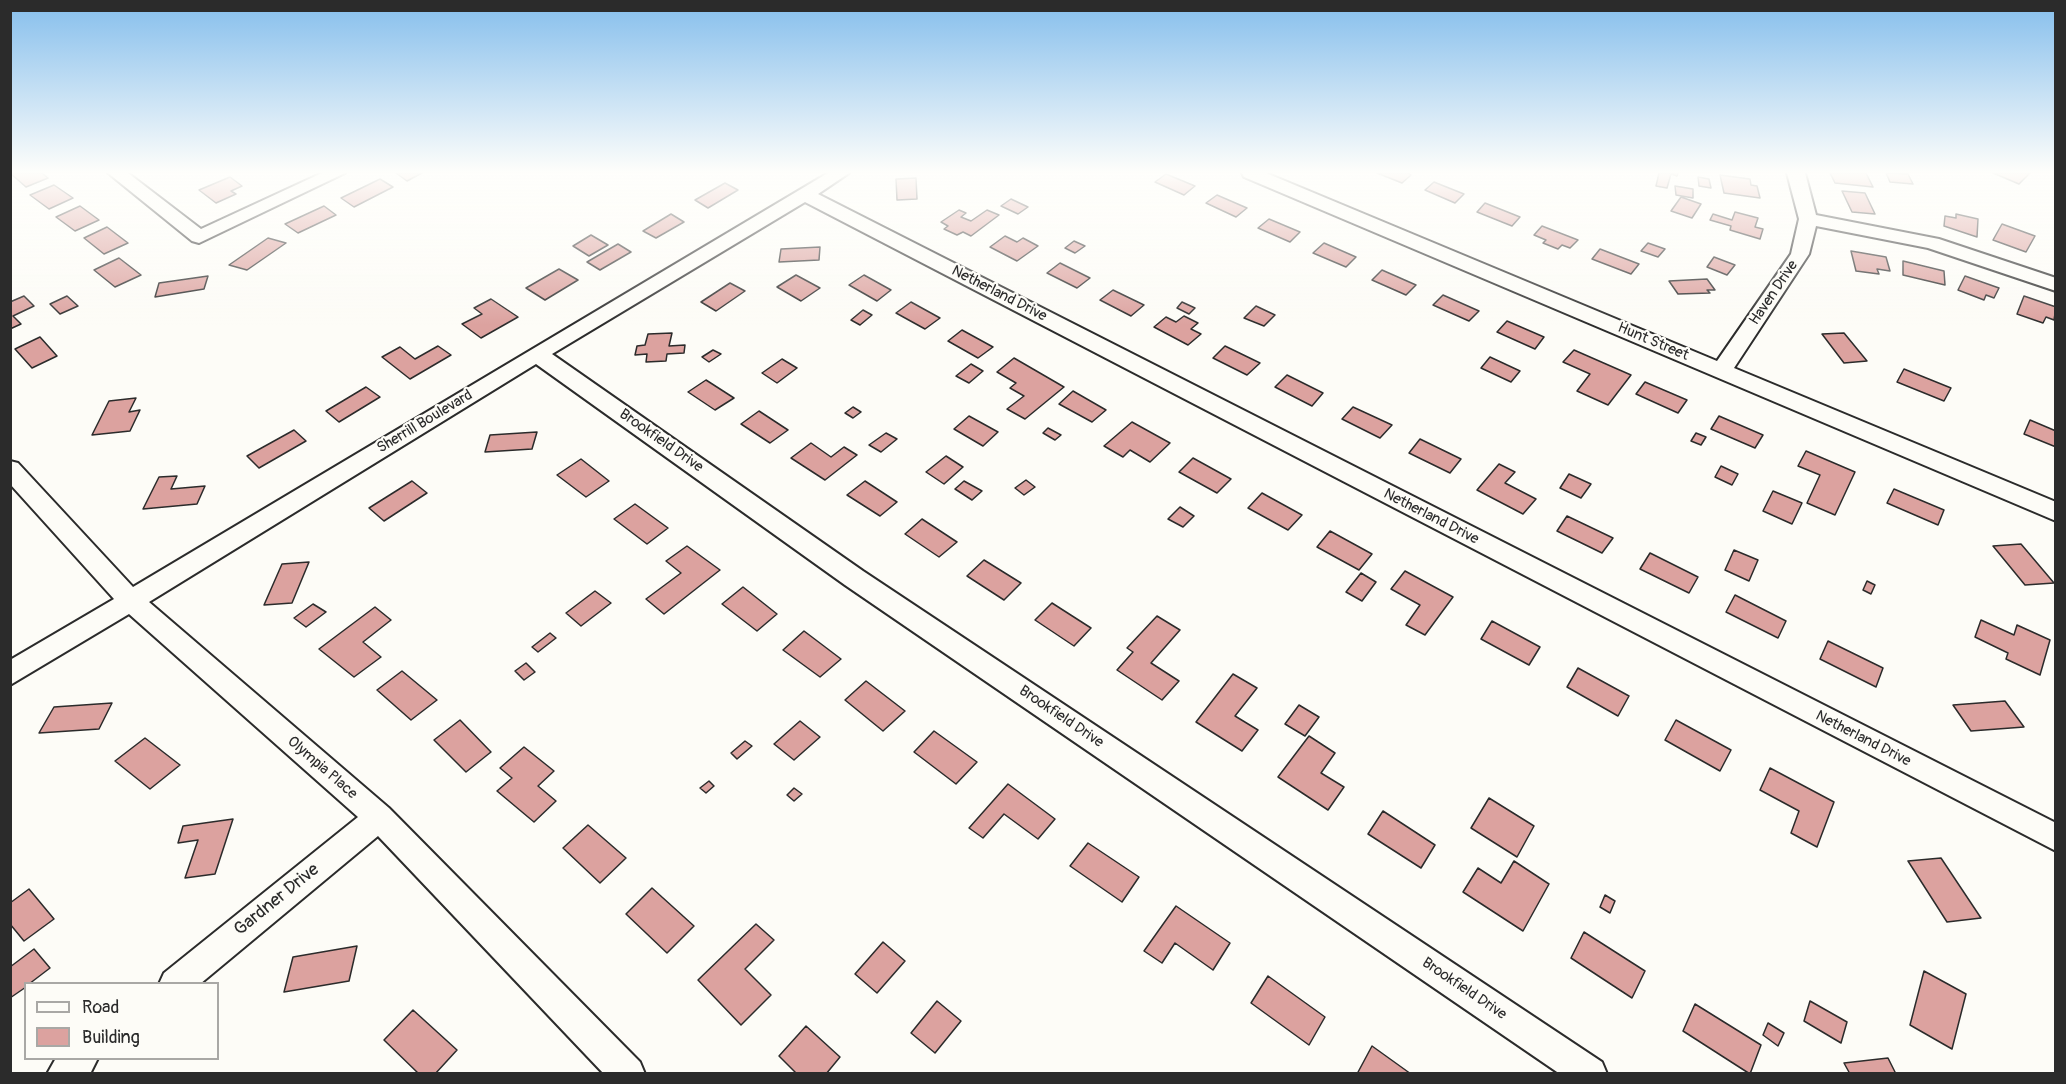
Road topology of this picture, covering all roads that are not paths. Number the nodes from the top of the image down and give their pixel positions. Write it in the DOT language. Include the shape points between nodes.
graph roads {
  1 [pos="182,224"];
  2 [pos="228,224"];
  3 [pos="758,224"];
  4 [pos="862,224"];
  5 [pos="1371,224"];
  6 [pos="1807,224"];
  7 [pos="1832,224"];
  8 [pos="2055,285"];
  9 [pos="537,354"];
  10 [pos="1722,370"];
  11 [pos="10,469"];
  12 [pos="2055,512"];
  13 [pos="131,601"];
  14 [pos="10,674"];
  15 [pos="380,818"];
  16 [pos="2055,838"];
  17 [pos="177,982"];
  18 [pos="81,1060"];
  19 [pos="64,1074"];
  20 [pos="628,1074"];
  21 [pos="1590,1074"];
  1 -- 2 [label="street" via="199,237"];
  3 -- 9 [label="street, Sherrill Boulevard"];
  4 -- 16 [label="street, Netherland Drive"];
  5 -- 10 [label="street, Hunt Street"];
  6 -- 10 [label="street, Haven Drive" via="1800,254"];
  7 -- 8 [label="street" via="1932,243"];
  9 -- 13 [label="street, Sherrill Boulevard"];
  9 -- 21 [label="street, Brookfield Drive" via="854,578"];
  10 -- 12 [label="street, Hunt Street"];
  11 -- 13 [label="street, Olympia Place"];
  13 -- 14 [label="street, Sherrill Boulevard"];
  13 -- 15 [label="street, Olympia Place"];
  15 -- 17 [label="street, Gardner Drive"];
  15 -- 20 [label="street, Olympia Place"];
  18 -- 19 [label="street"];
}
